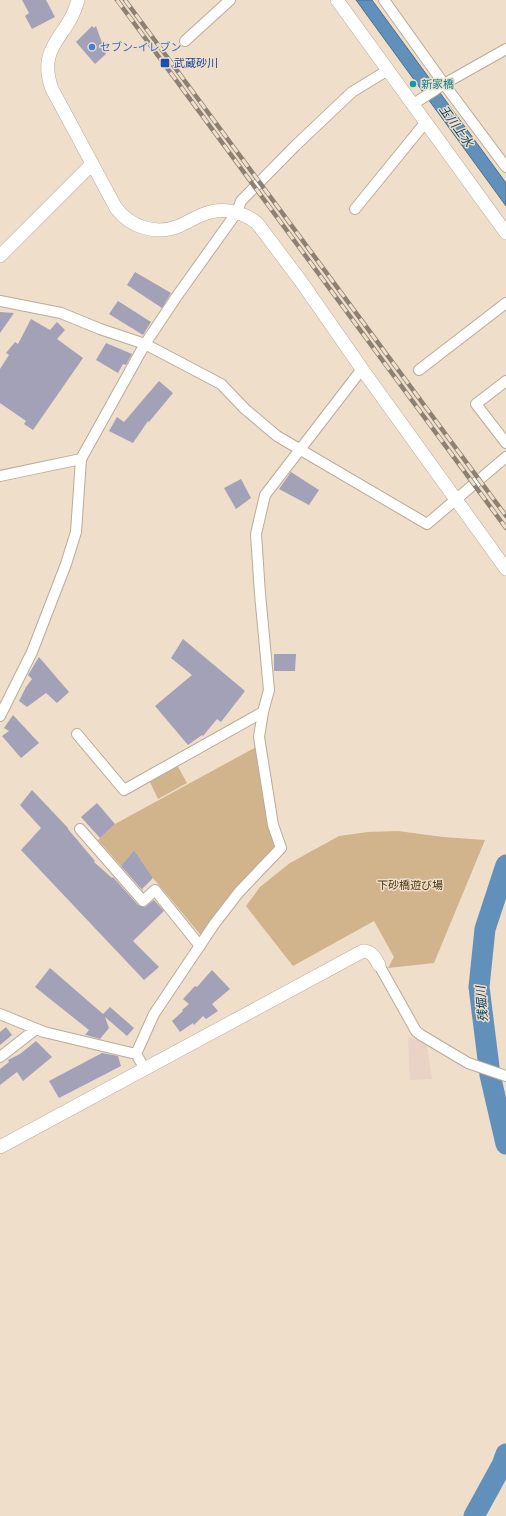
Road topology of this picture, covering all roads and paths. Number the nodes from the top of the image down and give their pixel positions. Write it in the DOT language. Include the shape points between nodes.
graph roads {
  1 [pos="78,0"];
  2 [pos="230,0"];
  3 [pos="337,0"];
  4 [pos="384,0"];
  5 [pos="185,41"];
  6 [pos="506,49"];
  7 [pos="388,70"];
  8 [pos="441,86"];
  9 [pos="415,103"];
  10 [pos="425,123"];
  11 [pos="92,164"];
  12 [pos="506,167"];
  13 [pos="355,209"];
  14 [pos="237,212"];
  15 [pos="506,233"];
  16 [pos="0,256"];
  17 [pos="0,300"];
  18 [pos="506,303"];
  19 [pos="145,344"];
  20 [pos="362,369"];
  21 [pos="419,370"];
  22 [pos="506,381"];
  23 [pos="506,443"];
  24 [pos="300,450"];
  25 [pos="506,457"];
  26 [pos="81,459"];
  27 [pos="0,476"];
  28 [pos="456,500"];
  29 [pos="506,569"];
  30 [pos="263,712"];
  31 [pos="0,716"];
  32 [pos="77,734"];
  33 [pos="80,829"];
  34 [pos="200,946"];
  35 [pos="379,965"];
  36 [pos="0,1014"];
  37 [pos="36,1029"];
  38 [pos="136,1054"];
  39 [pos="0,1057"];
  40 [pos="144,1069"];
  41 [pos="506,1076"];
  42 [pos="0,1147"];
  1 -- 11 [label="street" via="70,20 52,47 48,75 52,89"];
  2 -- 5 [label="street"];
  3 -- 7 [label="street"];
  4 -- 8 [label="street"];
  6 -- 8 [label="street"];
  7 -- 9 [label="street"];
  7 -- 14 [label="street" via="352,92 241,201"];
  8 -- 9 [label="street"];
  8 -- 12 [label="street"];
  9 -- 10 [label="street"];
  10 -- 13 [label="street"];
  10 -- 15 [label="street"];
  11 -- 14 [label="street" via="116,208 137,226 165,230 210,212"];
  11 -- 16 [label="street"];
  14 -- 19 [label="street"];
  14 -- 20 [label="street" via="257,223"];
  17 -- 19 [label="street" via="61,313"];
  18 -- 21 [label="street"];
  19 -- 24 [label="street" via="221,384 271,432"];
  19 -- 26 [label="street"];
  20 -- 24 [label="street"];
  20 -- 28 [label="street"];
  22 -- 23 [label="street" via="476,404"];
  24 -- 28 [label="street" via="427,524"];
  24 -- 30 [label="street" via="265,495 256,534 269,690"];
  25 -- 28 [label="street"];
  26 -- 27 [label="street"];
  26 -- 31 [label="street" via="76,532 66,564 32,652"];
  28 -- 29 [label="street"];
  30 -- 32 [label="street" via="124,790"];
  30 -- 34 [label="street" via="259,737 273,825 281,848 239,892"];
  33 -- 34 [label="street" via="143,901 155,890"];
  34 -- 38 [label="street" via="154,1014"];
  35 -- 40 [label="street" via="371,953 363,951"];
  35 -- 41 [label="street" via="416,1031 468,1063"];
  36 -- 37 [label="street"];
  37 -- 38 [label="street"];
  37 -- 39 [label="street"];
  38 -- 40 [label="street"];
  40 -- 42 [label="street"];
}
